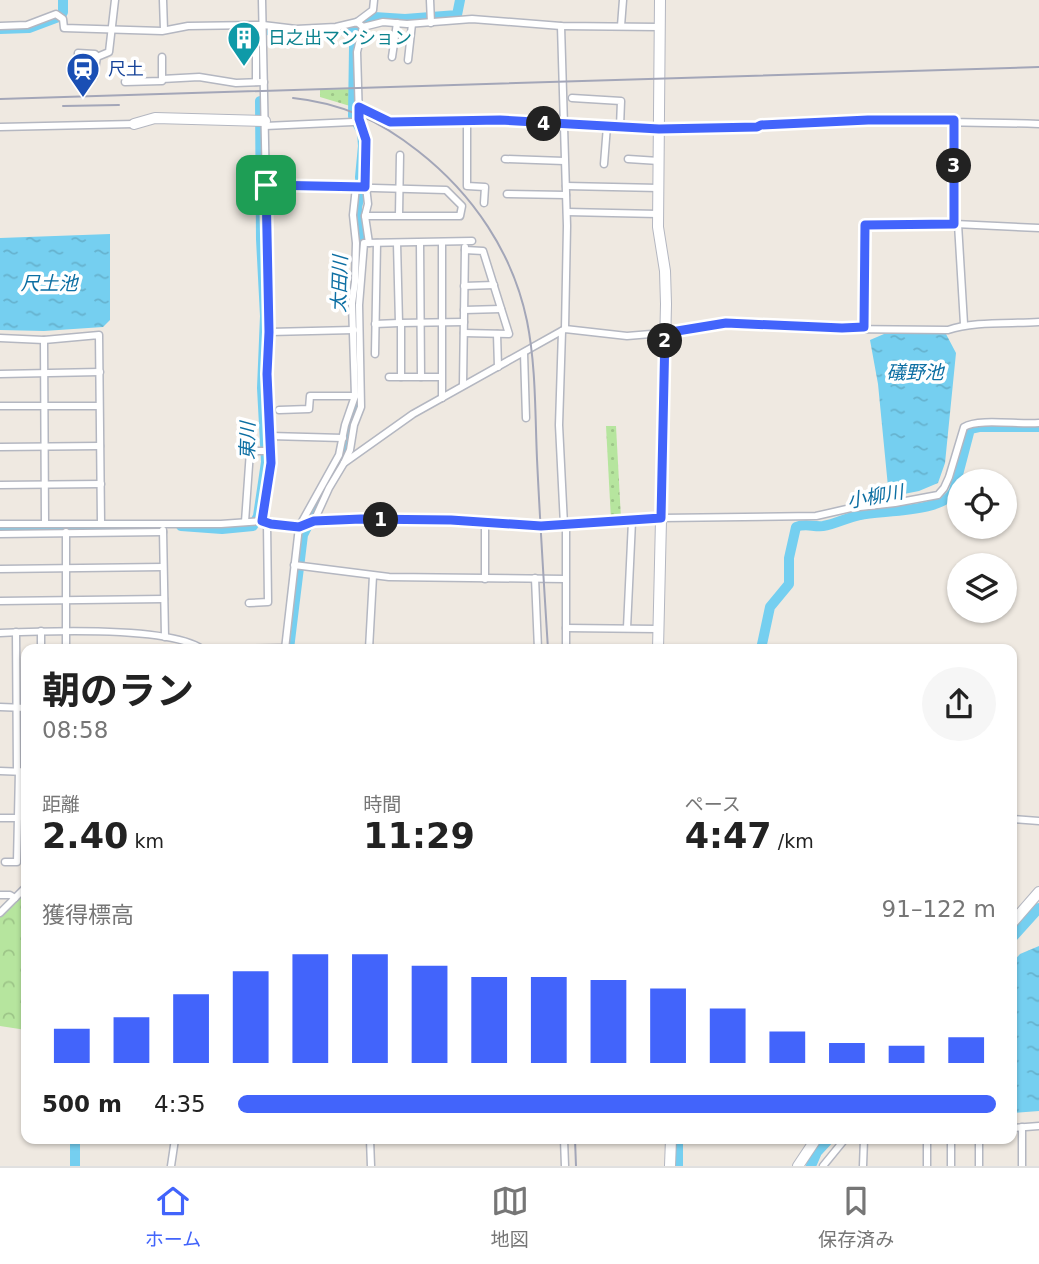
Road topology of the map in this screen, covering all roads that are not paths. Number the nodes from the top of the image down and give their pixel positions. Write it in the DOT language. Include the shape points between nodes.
graph roads {
  1 [pos="114,0"];
  2 [pos="163,0"];
  3 [pos="262,0"];
  4 [pos="374,0"];
  5 [pos="430,0"];
  6 [pos="622,0"];
  7 [pos="660,0"];
  8 [pos="357,22"];
  9 [pos="397,23"];
  10 [pos="431,23"];
  11 [pos="412,24"];
  12 [pos="263,25"];
  13 [pos="0,26"];
  14 [pos="561,26"];
  15 [pos="621,26"];
  16 [pos="363,27"];
  17 [pos="659,27"];
  18 [pos="110,29"];
  19 [pos="164,30"];
  20 [pos="97,57"];
  21 [pos="162,57"];
  22 [pos="392,57"];
  23 [pos="408,60"];
  24 [pos="77,72"];
  25 [pos="94,76"];
  26 [pos="162,79"];
  27 [pos="125,82"];
  28 [pos="256,82"];
  29 [pos="264,82"];
  30 [pos="572,98"];
  31 [pos="359,107"];
  32 [pos="954,120"];
  33 [pos="467,121"];
  34 [pos="263,122"];
  35 [pos="353,122"];
  36 [pos="134,124"];
  37 [pos="1039,124"];
  38 [pos="563,125"];
  39 [pos="607,126"];
  40 [pos="0,127"];
  41 [pos="620,127"];
  42 [pos="659,129"];
  43 [pos="400,155"];
  44 [pos="505,159"];
  45 [pos="628,159"];
  46 [pos="564,161"];
  47 [pos="659,161"];
  48 [pos="604,164"];
  49 [pos="266,185"];
  50 [pos="566,186"];
  51 [pos="356,187"];
  52 [pos="365,187"];
  53 [pos="399,187"];
  54 [pos="659,188"];
  55 [pos="508,194"];
  56 [pos="566,195"];
  57 [pos="484,203"];
  58 [pos="567,212"];
  59 [pos="658,214"];
  60 [pos="399,215"];
  61 [pos="365,216"];
  62 [pos="956,224"];
  63 [pos="1039,228"];
  64 [pos="442,242"];
  65 [pos="369,243"];
  66 [pos="377,243"];
  67 [pos="397,243"];
  68 [pos="420,243"];
  69 [pos="467,244"];
  70 [pos="494,285"];
  71 [pos="464,286"];
  72 [pos="501,309"];
  73 [pos="464,310"];
  74 [pos="1039,321"];
  75 [pos="464,322"];
  76 [pos="400,323"];
  77 [pos="421,323"];
  78 [pos="442,323"];
  79 [pos="375,324"];
  80 [pos="964,324"];
  81 [pos="864,327"];
  82 [pos="356,330"];
  83 [pos="563,330"];
  84 [pos="269,332"];
  85 [pos="464,333"];
  86 [pos="665,333"];
  87 [pos="497,334"];
  88 [pos="0,338"];
  89 [pos="44,340"];
  90 [pos="524,353"];
  91 [pos="375,354"];
  92 [pos="498,367"];
  93 [pos="100,372"];
  94 [pos="44,373"];
  95 [pos="0,374"];
  96 [pos="389,377"];
  97 [pos="401,377"];
  98 [pos="421,377"];
  99 [pos="441,377"];
  100 [pos="463,386"];
  101 [pos="355,396"];
  102 [pos="442,398"];
  103 [pos="0,406"];
  104 [pos="45,406"];
  105 [pos="99,406"];
  106 [pos="279,410"];
  107 [pos="526,418"];
  108 [pos="1039,422"];
  109 [pos="270,436"];
  110 [pos="342,438"];
  111 [pos="45,446"];
  112 [pos="100,446"];
  113 [pos="0,447"];
  114 [pos="270,451"];
  115 [pos="344,463"];
  116 [pos="101,484"];
  117 [pos="0,485"];
  118 [pos="45,485"];
  119 [pos="661,518"];
  120 [pos="314,521"];
  121 [pos="632,521"];
  122 [pos="248,522"];
  123 [pos="264,522"];
  124 [pos="485,522"];
  125 [pos="45,523"];
  126 [pos="101,523"];
  127 [pos="0,524"];
  128 [pos="565,525"];
  129 [pos="163,527"];
  130 [pos="299,527"];
  131 [pos="65,529"];
  132 [pos="0,534"];
  133 [pos="294,565"];
  134 [pos="163,567"];
  135 [pos="66,568"];
  136 [pos="0,569"];
  137 [pos="373,576"];
  138 [pos="485,579"];
  139 [pos="535,579"];
  140 [pos="565,579"];
  141 [pos="66,599"];
  142 [pos="164,599"];
  143 [pos="0,601"];
  144 [pos="249,603"];
  145 [pos="566,628"];
  146 [pos="627,628"];
  147 [pos="657,629"];
  148 [pos="41,631"];
  149 [pos="65,631"];
  150 [pos="0,632"];
  151 [pos="16,632"];
  152 [pos="164,637"];
  153 [pos="41,644"];
  154 [pos="66,644"];
  155 [pos="195,644"];
  156 [pos="286,644"];
  157 [pos="369,644"];
  158 [pos="538,644"];
  159 [pos="566,644"];
  160 [pos="658,644"];
  161 [pos="0,707"];
  162 [pos="17,708"];
  163 [pos="21,708"];
  164 [pos="0,771"];
  165 [pos="21,771"];
  166 [pos="0,818"];
  167 [pos="18,818"];
  168 [pos="1017,819"];
  169 [pos="1039,821"];
  170 [pos="5,862"];
  171 [pos="21,892"];
  172 [pos="1039,892"];
  173 [pos="0,894"];
  174 [pos="16,898"];
  175 [pos="0,913"];
  176 [pos="1017,917"];
  177 [pos="1039,1126"];
  178 [pos="1022,1127"];
  179 [pos="1017,1128"];
  180 [pos="174,1144"];
  181 [pos="370,1144"];
  182 [pos="564,1144"];
  183 [pos="671,1144"];
  184 [pos="813,1144"];
  185 [pos="841,1144"];
  186 [pos="864,1144"];
  187 [pos="927,1144"];
  188 [pos="951,1144"];
  189 [pos="979,1144"];
  190 [pos="979,1165"];
  191 [pos="171,1166"];
  192 [pos="371,1166"];
  193 [pos="565,1166"];
  194 [pos="670,1166"];
  195 [pos="798,1166"];
  196 [pos="823,1166"];
  197 [pos="863,1166"];
  198 [pos="927,1166"];
  199 [pos="951,1166"];
  200 [pos="1022,1166"];
  1 -- 18 [label="street"];
  2 -- 19 [label="street"];
  3 -- 12 [label="street"];
  4 -- 8 [label="street" via="373,10"];
  5 -- 10 [label="street"];
  6 -- 15 [label="street"];
  7 -- 17 [label="street"];
  8 -- 12 [label="street" via="296,29"];
  8 -- 16 [label="street"];
  9 -- 11 [label="street"];
  9 -- 16 [label="street"];
  9 -- 22 [label="street"];
  10 -- 11 [label="street"];
  10 -- 14 [label="street" via="472,19"];
  11 -- 23 [label="street"];
  12 -- 19 [label="street"];
  12 -- 28 [label="street" via="256,41"];
  12 -- 29 [label="street"];
  13 -- 18 [label="street" via="60,16 64,28"];
  14 -- 15 [label="street"];
  14 -- 38 [label="street"];
  15 -- 17 [label="street"];
  16 -- 31 [label="street" via="357,52"];
  17 -- 42 [label="street"];
  18 -- 19 [label="street"];
  18 -- 20 [label="street" via="108,52"];
  20 -- 24 [label="street" via="78,53"];
  20 -- 25 [label="street"];
  21 -- 26 [label="street"];
  26 -- 27 [label="street"];
  26 -- 28 [label="street"];
  28 -- 29 [label="street"];
  29 -- 34 [label="street"];
  30 -- 41 [label="street" via="621,101"];
  31 -- 33 [label="street" via="390,122"];
  31 -- 52 [label="street" via="366,140"];
  32 -- 37 [label="street"];
  32 -- 42 [label="street"];
  32 -- 62 [label="street"];
  33 -- 38 [label="street"];
  33 -- 57 [label="street" via="467,186 485,187"];
  34 -- 35 [label="street"];
  34 -- 36 [label="street" via="155,118"];
  34 -- 49 [label="street"];
  36 -- 40 [label="street"];
  38 -- 39 [label="street"];
  38 -- 46 [label="street"];
  39 -- 41 [label="street"];
  39 -- 48 [label="street"];
  41 -- 42 [label="street"];
  42 -- 47 [label="street"];
  43 -- 53 [label="street"];
  44 -- 46 [label="street"];
  45 -- 47 [label="street"];
  46 -- 50 [label="street"];
  47 -- 54 [label="street"];
  49 -- 51 [label="street"];
  49 -- 84 [label="street"];
  50 -- 54 [label="street"];
  50 -- 56 [label="street"];
  51 -- 52 [label="street"];
  51 -- 82 [label="street" via="352,303"];
  52 -- 53 [label="street"];
  52 -- 61 [label="street"];
  53 -- 60 [label="street"];
  53 -- 60 [label="street" via="446,190 462,206 460,216"];
  54 -- 59 [label="street"];
  55 -- 56 [label="street"];
  56 -- 58 [label="street"];
  58 -- 59 [label="street"];
  58 -- 83 [label="street"];
  59 -- 86 [label="street" via="665,271"];
  60 -- 61 [label="street"];
  61 -- 65 [label="street"];
  62 -- 63 [label="street"];
  62 -- 80 [label="street"];
  62 -- 81 [label="street" via="865,225"];
  64 -- 68 [label="street"];
  64 -- 69 [label="street"];
  64 -- 78 [label="street"];
  65 -- 66 [label="street"];
  65 -- 82 [label="street" via="364,243"];
  66 -- 67 [label="street"];
  66 -- 79 [label="street"];
  67 -- 68 [label="street"];
  67 -- 76 [label="street"];
  68 -- 77 [label="street"];
  69 -- 70 [label="street" via="483,251"];
  69 -- 71 [label="street"];
  70 -- 71 [label="street"];
  70 -- 72 [label="street"];
  71 -- 73 [label="street"];
  72 -- 73 [label="street"];
  72 -- 87 [label="street" via="509,334"];
  73 -- 75 [label="street"];
  74 -- 80 [label="street"];
  75 -- 78 [label="street"];
  75 -- 85 [label="street"];
  76 -- 77 [label="street"];
  76 -- 79 [label="street"];
  76 -- 97 [label="street"];
  77 -- 78 [label="street"];
  77 -- 98 [label="street"];
  78 -- 99 [label="street"];
  79 -- 91 [label="street"];
  80 -- 81 [label="street" via="948,330"];
  81 -- 86 [label="street" via="726,323"];
  82 -- 84 [label="street"];
  82 -- 101 [label="street"];
  82 -- 115 [label="street" via="363,399"];
  83 -- 86 [label="street" via="627,336"];
  83 -- 90 [label="street"];
  83 -- 128 [label="street" via="559,438"];
  84 -- 109 [label="street"];
  85 -- 87 [label="street"];
  85 -- 100 [label="street"];
  86 -- 119 [label="street"];
  87 -- 92 [label="street"];
  88 -- 89 [label="street"];
  89 -- 93 [label="street" via="99,335"];
  89 -- 94 [label="street"];
  90 -- 92 [label="street"];
  90 -- 107 [label="street"];
  92 -- 100 [label="street"];
  93 -- 94 [label="street"];
  93 -- 105 [label="street"];
  94 -- 95 [label="street"];
  94 -- 104 [label="street"];
  96 -- 97 [label="street"];
  97 -- 98 [label="street"];
  98 -- 99 [label="street"];
  99 -- 102 [label="street"];
  100 -- 102 [label="street"];
  101 -- 106 [label="street" via="310,396 309,409"];
  101 -- 110 [label="street"];
  102 -- 115 [label="street" via="387,430"];
  103 -- 104 [label="street"];
  104 -- 105 [label="street"];
  104 -- 111 [label="street"];
  105 -- 112 [label="street"];
  108 -- 119 [label="street" via="972,422 964,427 949,477 938,495 816,516"];
  109 -- 110 [label="street"];
  109 -- 114 [label="street"];
  110 -- 130 [label="street" via="335,464"];
  111 -- 112 [label="street"];
  111 -- 113 [label="street"];
  111 -- 118 [label="street"];
  112 -- 116 [label="street"];
  114 -- 122 [label="street" via="250,451"];
  114 -- 123 [label="street"];
  115 -- 120 [label="street"];
  116 -- 118 [label="street"];
  116 -- 126 [label="street"];
  117 -- 118 [label="street"];
  118 -- 125 [label="street"];
  119 -- 121 [label="street"];
  119 -- 147 [label="street"];
  120 -- 124 [label="street"];
  120 -- 130 [label="street"];
  121 -- 128 [label="street"];
  121 -- 146 [label="street"];
  122 -- 123 [label="street"];
  122 -- 129 [label="street"];
  123 -- 130 [label="street"];
  123 -- 144 [label="street" via="268,602"];
  124 -- 128 [label="street"];
  124 -- 138 [label="street"];
  125 -- 127 [label="street"];
  125 -- 131 [label="street"];
  126 -- 129 [label="street"];
  126 -- 131 [label="street"];
  128 -- 140 [label="street"];
  129 -- 131 [label="street"];
  129 -- 134 [label="street"];
  130 -- 133 [label="street"];
  131 -- 132 [label="street"];
  131 -- 135 [label="street"];
  133 -- 137 [label="street"];
  133 -- 156 [label="street"];
  134 -- 135 [label="street"];
  134 -- 142 [label="street"];
  135 -- 136 [label="street"];
  135 -- 141 [label="street"];
  137 -- 138 [label="street"];
  137 -- 157 [label="street"];
  138 -- 139 [label="street"];
  139 -- 140 [label="street"];
  139 -- 158 [label="street"];
  140 -- 145 [label="street"];
  141 -- 142 [label="street"];
  141 -- 143 [label="street"];
  141 -- 149 [label="street"];
  142 -- 152 [label="street"];
  145 -- 146 [label="street"];
  145 -- 159 [label="street"];
  146 -- 147 [label="street"];
  147 -- 160 [label="street"];
  148 -- 149 [label="street"];
  148 -- 151 [label="street"];
  148 -- 153 [label="street"];
  149 -- 152 [label="street"];
  149 -- 154 [label="street"];
  150 -- 151 [label="street"];
  151 -- 162 [label="street"];
  152 -- 155 [label="street"];
  161 -- 162 [label="street"];
  162 -- 163 [label="street"];
  162 -- 165 [label="street"];
  164 -- 165 [label="street"];
  165 -- 167 [label="street"];
  166 -- 167 [label="street"];
  167 -- 170 [label="street" via="17,862"];
  168 -- 169 [label="street"];
  171 -- 174 [label="street"];
  172 -- 176 [label="street"];
  173 -- 174 [label="street"];
  174 -- 175 [label="street"];
  177 -- 178 [label="street"];
  178 -- 179 [label="street"];
  178 -- 200 [label="street"];
  180 -- 191 [label="street"];
  181 -- 192 [label="street"];
  182 -- 193 [label="street"];
  183 -- 194 [label="street"];
  184 -- 195 [label="street"];
  185 -- 196 [label="street"];
  186 -- 197 [label="street"];
  187 -- 198 [label="street"];
  188 -- 199 [label="street"];
  189 -- 190 [label="street"];
}
